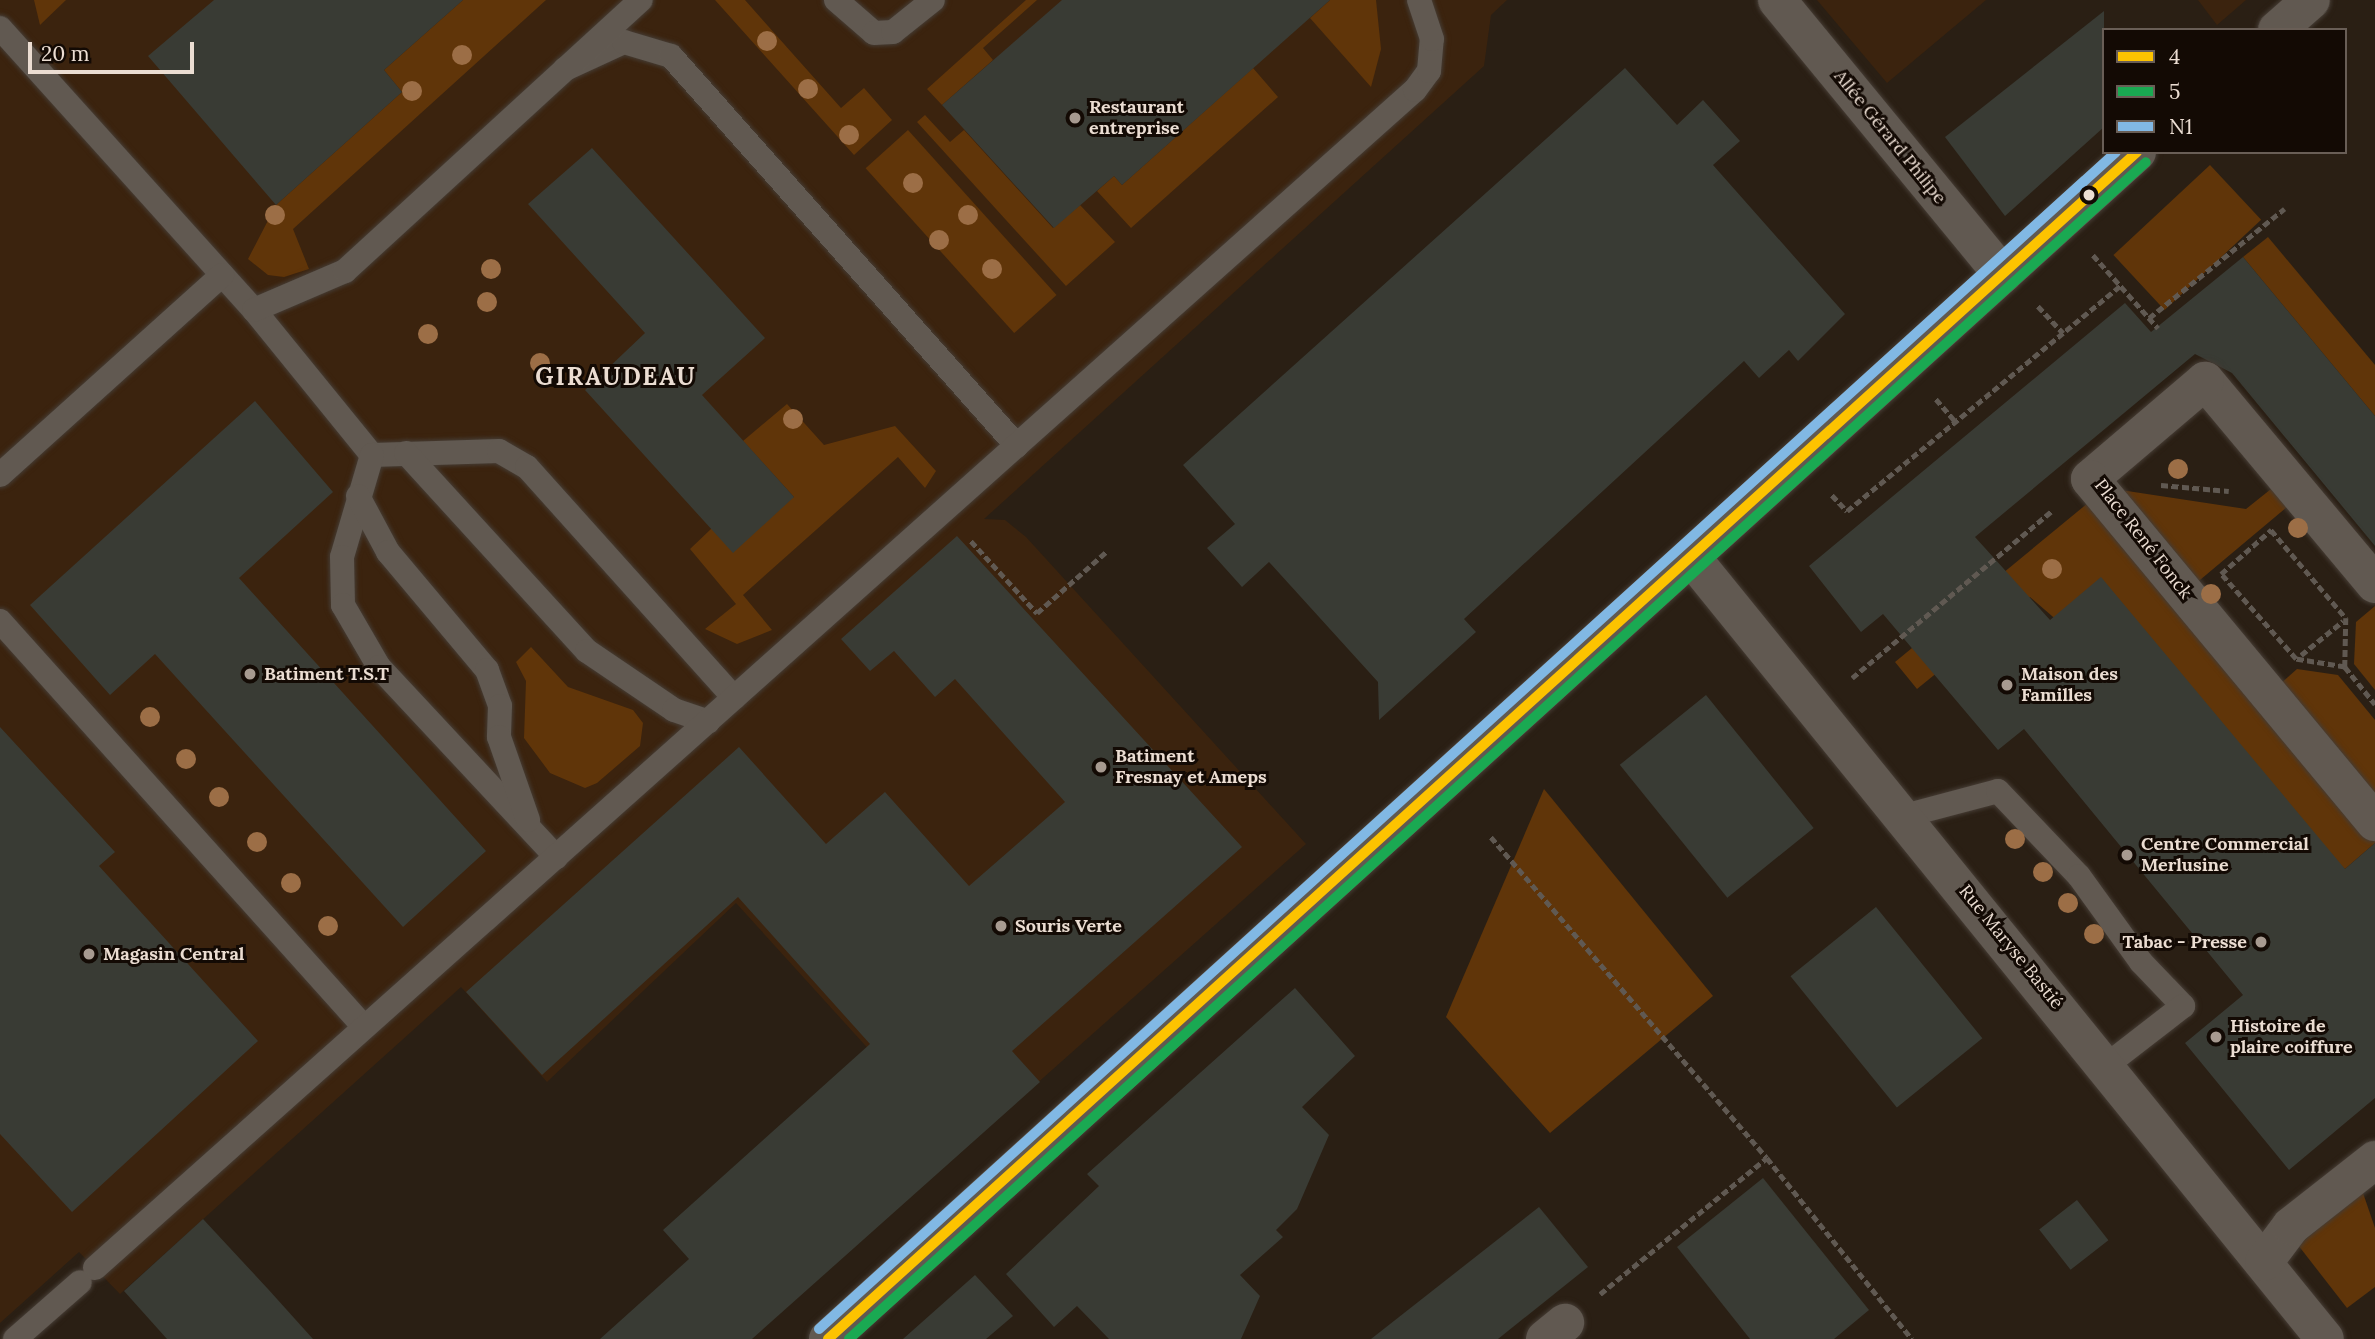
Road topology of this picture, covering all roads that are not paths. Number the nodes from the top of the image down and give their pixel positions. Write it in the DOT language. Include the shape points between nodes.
graph roads {
  1 [pos="641,0"];
  2 [pos="836,0"];
  3 [pos="933,0"];
  4 [pos="1419,0"];
  5 [pos="1777,0"];
  6 [pos="2311,0"];
  7 [pos="0,28"];
  8 [pos="2279,28"];
  9 [pos="565,69"];
  10 [pos="2135,154"];
  11 [pos="2002,274"];
  12 [pos="222,275"];
  13 [pos="254,310"];
  14 [pos="1017,446"];
  15 [pos="406,453"];
  16 [pos="372,455"];
  17 [pos="0,475"];
  18 [pos="358,496"];
  19 [pos="1692,558"];
  20 [pos="2365,597"];
  21 [pos="0,621"];
  22 [pos="734,698"];
  23 [pos="708,722"];
  24 [pos="1904,816"];
  25 [pos="2375,822"];
  26 [pos="531,830"];
  27 [pos="556,857"];
  28 [pos="364,1027"];
  29 [pos="2107,1065"];
  30 [pos="2375,1160"];
  31 [pos="2264,1262"];
  32 [pos="15,1339"];
  33 [pos="828,1339"];
  34 [pos="2326,1339"];
  1 -- 9 [label="lane"];
  2 -- 3 [label="lane" via="874,33 893,32"];
  4 -- 14 [label="lane" via="1433,39 1429,71 1415,90"];
  5 -- 11 [label="street, Allée Gérard Philipe"];
  6 -- 8 [label="street"];
  7 -- 12 [label="lane"];
  9 -- 13 [label="lane" via="345,271"];
  9 -- 14 [label="lane" via="624,42 671,56"];
  10 -- 11 [label="street"];
  11 -- 19 [label="street"];
  12 -- 13 [label="lane"];
  12 -- 17 [label="lane"];
  13 -- 16 [label="lane"];
  14 -- 22 [label="lane"];
  15 -- 16 [label="lane"];
  15 -- 22 [label="lane" via="499,451 527,467"];
  15 -- 23 [label="lane" via="587,652 674,710"];
  16 -- 18 [label="lane"];
  18 -- 26 [label="lane" via="388,552 487,670 500,706 499,737"];
  18 -- 26 [label="lane" via="342,557 343,605 379,667"];
  19 -- 24 [label="street, Rue Maryse Bastié"];
  19 -- 33 [label="street"];
  20 -- 25 [label="street, Place René Fonck" via="2205,381 2091,479"];
  21 -- 28 [label="lane"];
  22 -- 23 [label="lane"];
  23 -- 27 [label="lane"];
  24 -- 29 [label="street, Rue Maryse Bastié"];
  24 -- 29 [label="lane" via="1998,791 2079,876 2141,961 2183,1006"];
  26 -- 27 [label="lane"];
  27 -- 28 [label="lane"];
  28 -- 32 [label="lane"];
  29 -- 31 [label="street, Rue Maryse Bastié"];
  30 -- 31 [label="street" via="2291,1226"];
  31 -- 34 [label="street, Rue Maryse Bastié"];
}
